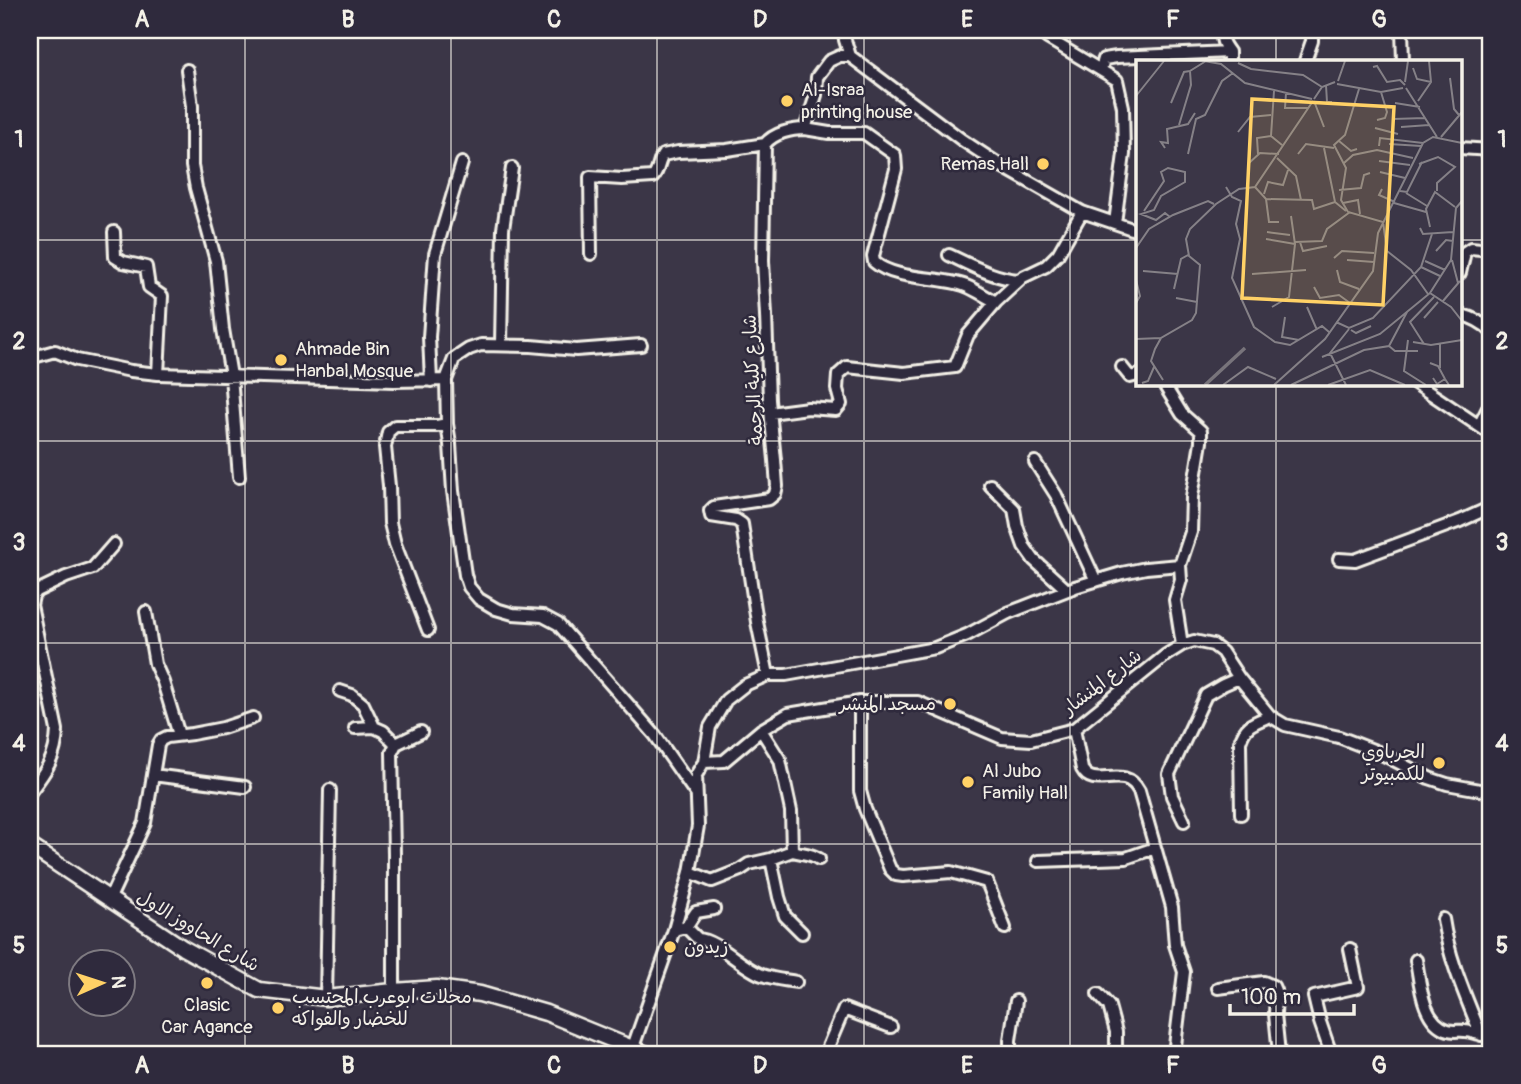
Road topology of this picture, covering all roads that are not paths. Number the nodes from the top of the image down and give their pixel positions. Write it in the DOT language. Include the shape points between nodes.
graph roads {
  1 [pos="844,30"];
  2 [pos="1043,30"];
  3 [pos="1224,30"];
  4 [pos="1312,30"];
  5 [pos="1402,30"];
  6 [pos="850,56"];
  7 [pos="1229,57"];
  8 [pos="1306,60"];
  9 [pos="1403,60"];
  10 [pos="1101,69"];
  11 [pos="187,70"];
  12 [pos="805,129"];
  13 [pos="765,144"];
  14 [pos="1462,148"];
  15 [pos="1491,150"];
  16 [pos="462,163"];
  17 [pos="512,168"];
  18 [pos="1082,212"];
  19 [pos="1115,223"];
  20 [pos="1136,230"];
  21 [pos="114,232"];
  22 [pos="1491,250"];
  23 [pos="592,254"];
  24 [pos="949,255"];
  25 [pos="1462,265"];
  26 [pos="1019,280"];
  27 [pos="996,302"];
  28 [pos="1462,315"];
  29 [pos="1491,331"];
  30 [pos="500,345"];
  31 [pos="641,345"];
  32 [pos="30,358"];
  33 [pos="1122,367"];
  34 [pos="158,373"];
  35 [pos="231,376"];
  36 [pos="1136,376"];
  37 [pos="446,380"];
  38 [pos="431,381"];
  39 [pos="1164,385"];
  40 [pos="1418,385"];
  41 [pos="1491,402"];
  42 [pos="770,413"];
  43 [pos="447,424"];
  44 [pos="1479,426"];
  45 [pos="1491,434"];
  46 [pos="1035,462"];
  47 [pos="239,477"];
  48 [pos="989,485"];
  49 [pos="1491,507"];
  50 [pos="114,544"];
  51 [pos="1339,559"];
  52 [pos="1180,565"];
  53 [pos="1096,581"];
  54 [pos="1067,590"];
  55 [pos="146,612"];
  56 [pos="428,630"];
  57 [pos="1182,645"];
  58 [pos="768,676"];
  59 [pos="1240,678"];
  60 [pos="340,691"];
  61 [pos="860,702"];
  62 [pos="1270,716"];
  63 [pos="253,718"];
  64 [pos="374,727"];
  65 [pos="355,728"];
  66 [pos="1074,729"];
  67 [pos="761,730"];
  68 [pos="421,732"];
  69 [pos="179,735"];
  70 [pos="396,744"];
  71 [pos="704,762"];
  72 [pos="153,775"];
  73 [pos="245,788"];
  74 [pos="330,790"];
  75 [pos="30,792"];
  76 [pos="1491,792"];
  77 [pos="696,794"];
  78 [pos="1241,814"];
  79 [pos="1184,821"];
  80 [pos="30,846"];
  81 [pos="1155,848"];
  82 [pos="792,851"];
  83 [pos="771,859"];
  84 [pos="819,859"];
  85 [pos="1038,860"];
  86 [pos="690,872"];
  87 [pos="108,900"];
  88 [pos="714,909"];
  89 [pos="1443,919"];
  90 [pos="686,927"];
  91 [pos="1005,928"];
  92 [pos="674,930"];
  93 [pos="802,933"];
  94 [pos="1350,949"];
  95 [pos="1416,960"];
  96 [pos="796,982"];
  97 [pos="1219,988"];
  98 [pos="394,991"];
  99 [pos="1098,994"];
  100 [pos="326,998"];
  101 [pos="1016,1002"];
  102 [pos="891,1027"];
  103 [pos="1486,1034"];
  104 [pos="640,1051"];
  105 [pos="608,1054"];
  106 [pos="825,1054"];
  107 [pos="1010,1054"];
  108 [pos="1116,1054"];
  109 [pos="1174,1054"];
  110 [pos="1279,1054"];
  111 [pos="1331,1054"];
  1 -- 6 [label="street"];
  2 -- 10 [label="street" via="1047,38"];
  3 -- 7 [label="street" via="1222,42"];
  4 -- 8 [label="street"];
  5 -- 9 [label="street"];
  6 -- 12 [label="street" via="829,61 817,77 817,95"];
  6 -- 18 [label="street" via="962,140"];
  7 -- 10 [label="street" via="1104,58"];
  10 -- 19 [label="street" via="1117,80 1123,107 1124,154"];
  11 -- 35 [label="street" via="192,166 216,261"];
  12 -- 13 [label="street" via="770,137"];
  12 -- 27 [label="street" via="864,133 895,155 896,169 874,262 897,272 966,286"];
  13 -- 23 [label="street" via="663,155 653,177 590,177"];
  13 -- 42 [label="street, شارع كلية الرحمة" via="763,261"];
  14 -- 15 [label="street"];
  16 -- 38 [label="street" via="435,254"];
  17 -- 30 [label="street" via="503,229"];
  18 -- 19 [label="street"];
  18 -- 26 [label="street" via="1058,254"];
  19 -- 20 [label="street"];
  21 -- 34 [label="street" via="118,261 146,267 149,288 162,296"];
  22 -- 25 [label="street" via="1471,248"];
  24 -- 26 [label="street"];
  26 -- 27 [label="street"];
  27 -- 42 [label="street" via="968,335 955,367 904,373 847,367 838,375 841,404 836,410"];
  28 -- 29 [label="street"];
  30 -- 31 [label="street" via="576,350"];
  30 -- 37 [label="street" via="481,345 454,359"];
  32 -- 34 [label="street" via="55,351 77,360"];
  33 -- 36 [label="street" via="1130,377"];
  34 -- 35 [label="street"];
  35 -- 38 [label="street"];
  35 -- 47 [label="street"];
  37 -- 38 [label="street"];
  37 -- 43 [label="street"];
  39 -- 52 [label="street" via="1182,414 1201,431 1191,532"];
  40 -- 44 [label="street"];
  41 -- 44 [label="street"];
  42 -- 58 [label="street, شارع كلية الرحمة" via="775,494 710,511 711,516 741,524"];
  43 -- 56 [label="street" via="395,426 388,432 385,447 392,534"];
  43 -- 77 [label="street" via="465,575 472,592 504,612 543,616 558,624 655,735"];
  44 -- 45 [label="street"];
  46 -- 53 [label="street" via="1056,495"];
  48 -- 54 [label="street" via="1014,509 1024,546 1034,560"];
  49 -- 51 [label="street" via="1355,560"];
  50 -- 75 [label="street" via="93,568 37,591 32,598 57,730 50,764"];
  52 -- 53 [label="street"];
  52 -- 57 [label="street" via="1175,600"];
  53 -- 54 [label="street"];
  54 -- 58 [label="street" via="935,648"];
  55 -- 69 [label="street" via="155,664"];
  57 -- 59 [label="street" via="1194,641 1213,645"];
  57 -- 66 [label="street, شارع المنشار"];
  58 -- 71 [label="street" via="726,700 710,727"];
  59 -- 62 [label="street"];
  59 -- 79 [label="street" via="1206,695 1169,774 1172,796"];
  60 -- 64 [label="street" via="363,704"];
  61 -- 66 [label="street, شارع المنشار" via="918,702 1002,738 1031,740"];
  61 -- 67 [label="street, شارع المنشار" via="788,715"];
  61 -- 91 [label="street" via="860,791 890,869 901,876 951,872 987,882"];
  62 -- 76 [label="street" via="1285,725 1339,737 1378,752 1429,778"];
  62 -- 78 [label="street" via="1250,724 1240,741"];
  63 -- 69 [label="street"];
  64 -- 65 [label="street"];
  64 -- 70 [label="street"];
  66 -- 81 [label="street" via="1086,776 1124,777 1136,785"];
  67 -- 71 [label="street, شارع المنشار" via="724,761"];
  67 -- 82 [label="street" via="783,771 792,811"];
  68 -- 70 [label="street"];
  69 -- 72 [label="street" via="159,743"];
  70 -- 98 [label="street" via="391,752"];
  71 -- 77 [label="street" via="696,775"];
  72 -- 73 [label="street"];
  72 -- 87 [label="street" via="144,827"];
  74 -- 100 [label="street"];
  77 -- 86 [label="street" via="698,826"];
  80 -- 87 [label="main road, شارع الحاووز الاول"];
  81 -- 85 [label="street" via="1126,858"];
  81 -- 109 [label="street" via="1184,972"];
  82 -- 83 [label="street"];
  82 -- 84 [label="street"];
  83 -- 86 [label="street" via="712,881"];
  83 -- 93 [label="street" via="785,916"];
  86 -- 92 [label="street"];
  87 -- 100 [label="main road, شارع الحاووز الاول" via="259,990"];
  88 -- 90 [label="street" via="696,912"];
  89 -- 103 [label="street" via="1453,964"];
  90 -- 92 [label="street"];
  90 -- 96 [label="street" via="698,939 707,940 761,975"];
  92 -- 104 [label="street"];
  94 -- 111 [label="street" via="1358,986 1314,997"];
  95 -- 103 [label="street" via="1426,1010 1433,1021 1447,1030"];
  97 -- 110 [label="street" via="1263,982 1273,986"];
  98 -- 100 [label="main road, شارع الحاووز الاول"];
  98 -- 104 [label="main road, شارع الحاووز الاول" via="437,988 480,994 547,1013"];
  99 -- 108 [label="street" via="1109,1006"];
  101 -- 107 [label="street"];
  102 -- 106 [label="street" via="844,1009"];
  104 -- 105 [label="street"];
}
